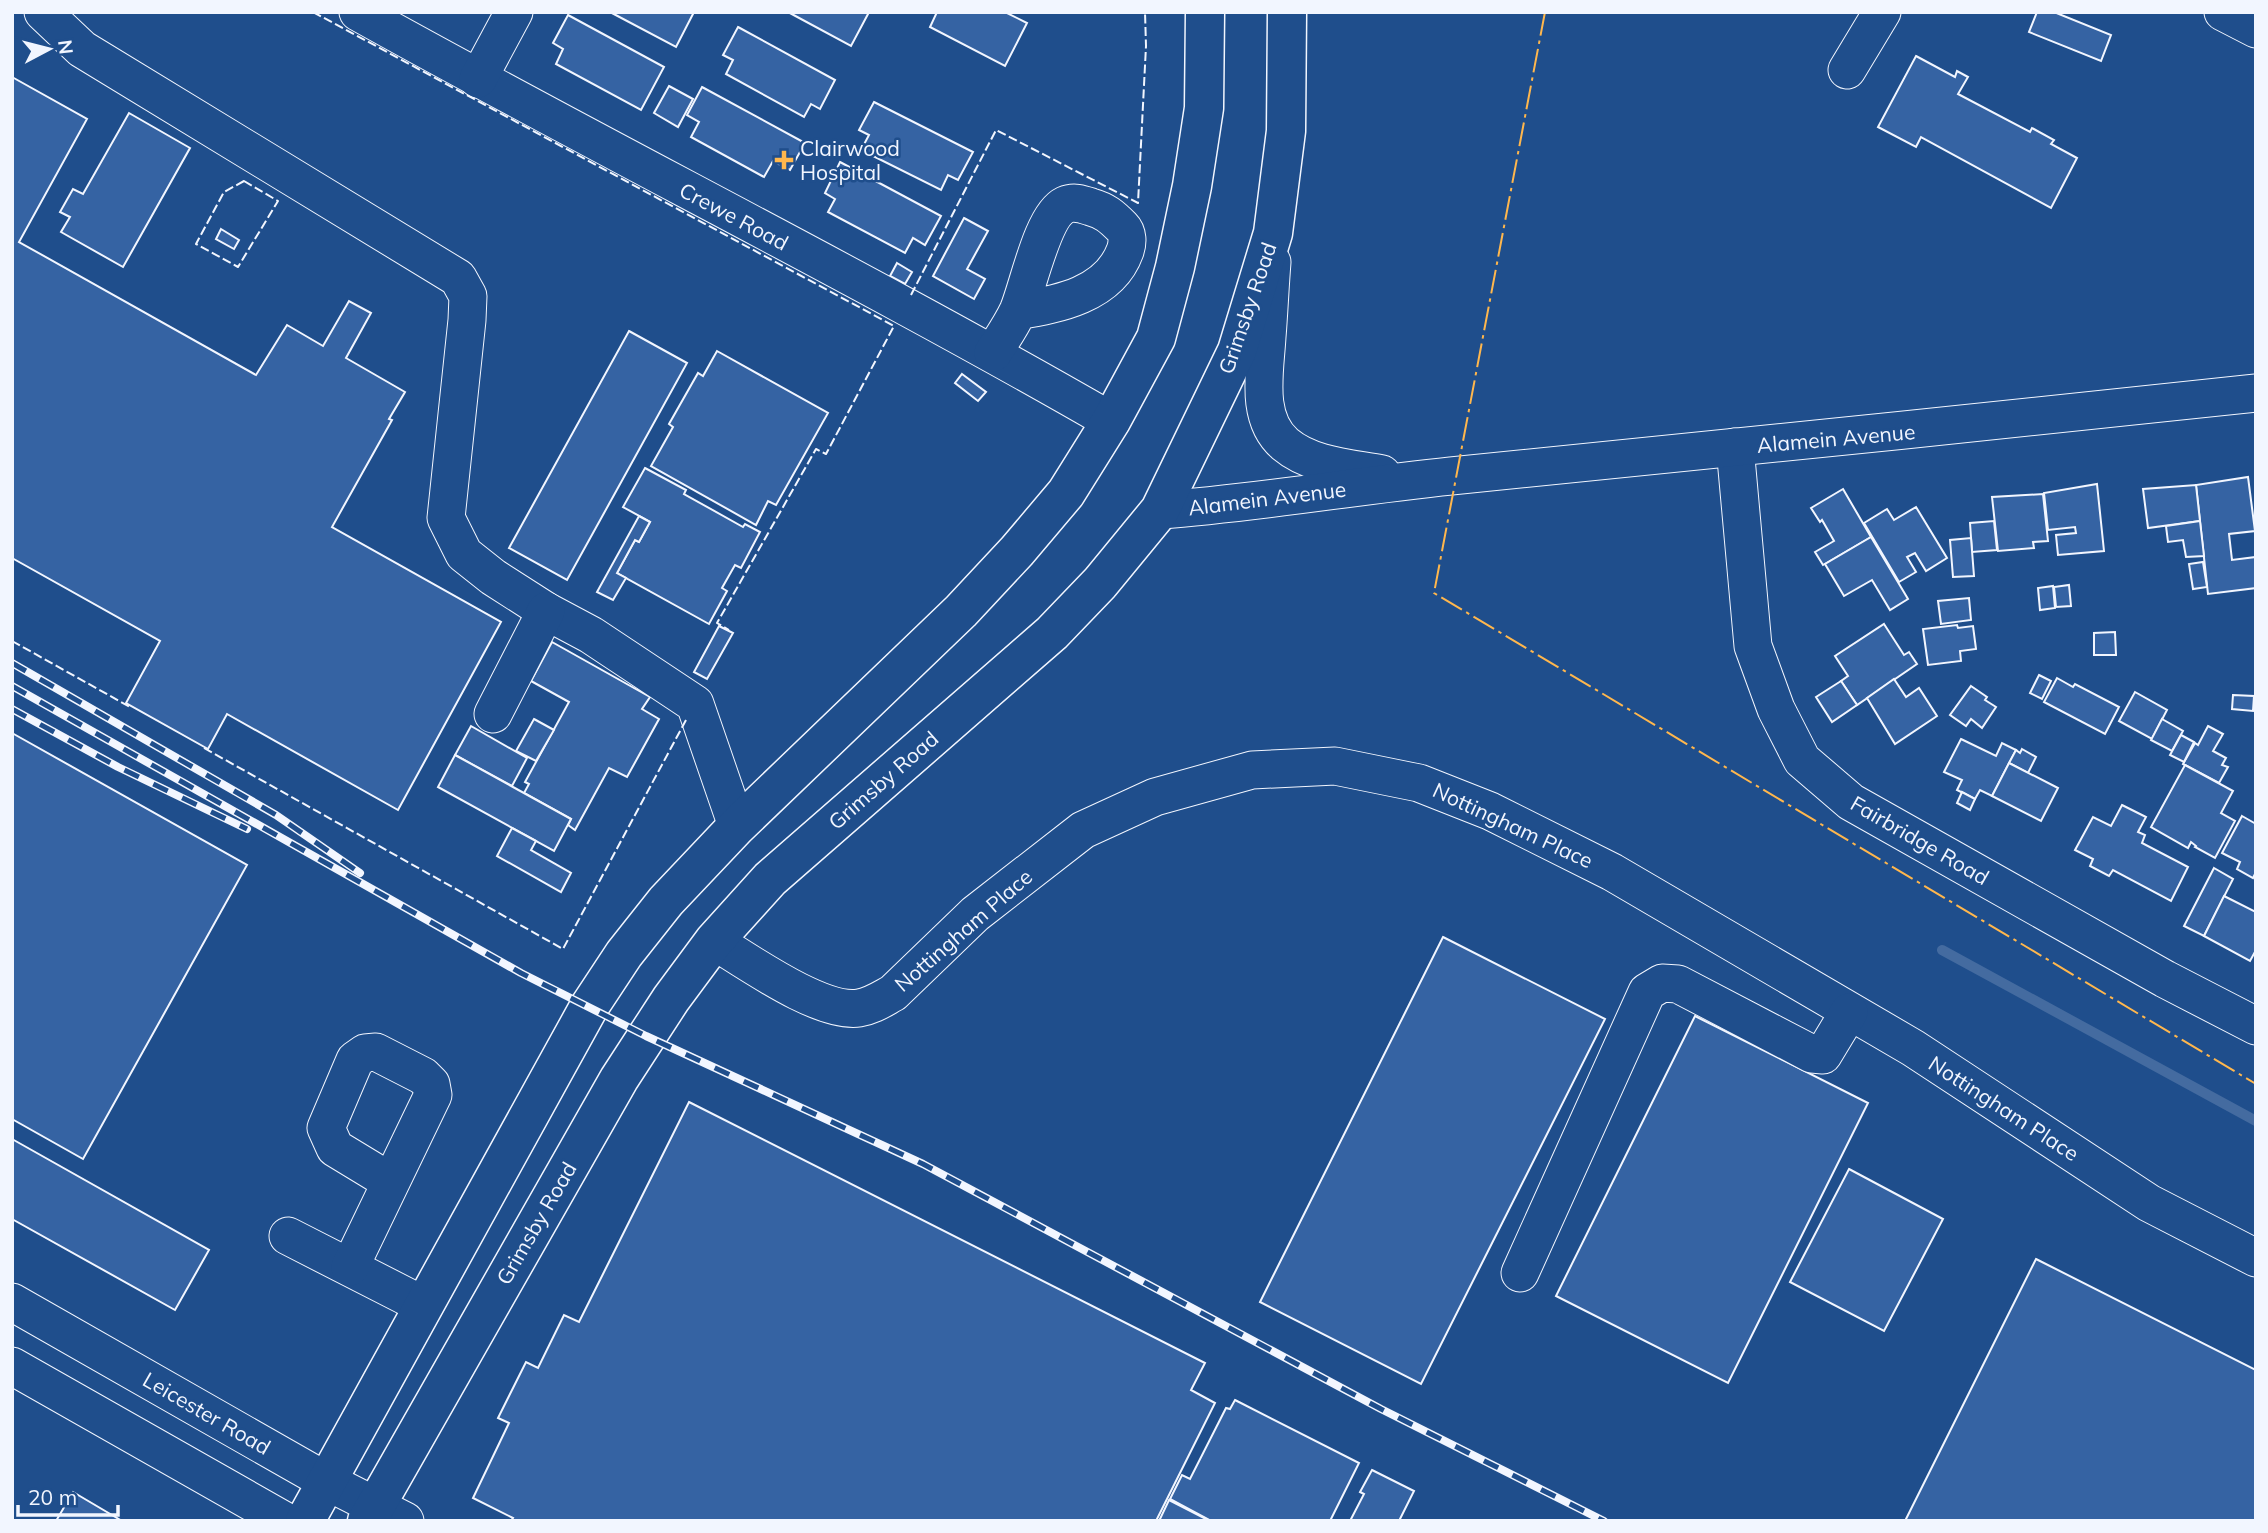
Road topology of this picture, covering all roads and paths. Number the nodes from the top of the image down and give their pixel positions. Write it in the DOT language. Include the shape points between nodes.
graph roads {
  1 [pos="43,12"];
  2 [pos="358,12"];
  3 [pos="514,12"];
  4 [pos="1205,12"];
  5 [pos="1287,12"];
  6 [pos="1882,12"];
  7 [pos="2223,12"];
  8 [pos="2256,29"];
  9 [pos="1847,70"];
  10 [pos="478,79"];
  11 [pos="1273,233"];
  12 [pos="1018,311"];
  13 [pos="993,353"];
  14 [pos="2256,393"];
  15 [pos="1111,421"];
  16 [pos="1735,447"];
  17 [pos="1415,479"];
  18 [pos="1160,510"];
  19 [pos="546,611"];
  20 [pos="493,713"];
  21 [pos="737,827"];
  22 [pos="666,901"];
  23 [pos="714,941"];
  24 [pos="1849,1012"];
  25 [pos="2256,1026"];
  26 [pos="391,1182"];
  27 [pos="288,1236"];
  28 [pos="2256,1258"];
  29 [pos="350,1267"];
  30 [pos="1520,1273"];
  31 [pos="12,1302"];
  32 [pos="423,1305"];
  33 [pos="12,1366"];
  34 [pos="326,1481"];
  35 [pos="382,1516"];
  36 [pos="285,1521"];
  37 [pos="305,1521"];
  1 -- 19 [label="street" via="82,49 458,278 468,296 467,320 446,518 464,554"];
  2 -- 10 [label="street, Crewe Road"];
  3 -- 10 [label="street"];
  4 -- 15 [label="highway" via="1204,108 1175,267 1156,338"];
  5 -- 11 [label="highway, Grimsby Road" via="1286,131"];
  6 -- 9 [label="street"];
  7 -- 8 [label="street"];
  10 -- 13 [label="street, Crewe Road"];
  11 -- 17 [label="street, Alamein Avenue" via="1263,390 1275,434 1315,460"];
  11 -- 18 [label="highway, Grimsby Road" via="1237,351"];
  12 -- 13 [label="street"];
  13 -- 15 [label="street, Crewe Road"];
  14 -- 16 [label="street, Alamein Avenue"];
  15 -- 21 [label="highway" via="1066,493 1017,551"];
  16 -- 17 [label="street, Alamein Avenue"];
  16 -- 25 [label="street, Fairbridge Road" via="1753,646 1776,709 1802,760 1851,802"];
  17 -- 18 [label="street, Alamein Avenue"];
  18 -- 23 [label="highway, Grimsby Road" via="1052,633 770,879"];
  19 -- 20 [label="street"];
  19 -- 21 [label="street" via="695,704"];
  21 -- 22 [label="highway"];
  22 -- 23 [label="highway"];
  22 -- 32 [label="highway" via="595,996"];
  23 -- 24 [label="street, Nottingham Place" via="790,987 836,1007 858,1008 893,993 975,914 1083,830 1155,797 1251,770 1335,766 1419,783 1490,811 1612,872"];
  23 -- 35 [label="highway, Grimsby Road" via="619,1079"];
  24 -- 28 [label="street, Nottingham Place" via="1913,1048 2149,1203"];
  24 -- 30 [label="street" via="1823,1055 1812,1054 1678,985 1662,983 1647,992"];
  26 -- 29 [label="street"];
  27 -- 29 [label="street"];
  29 -- 32 [label="street"];
  31 -- 34 [label="street, Leicester Road"];
  32 -- 34 [label="highway"];
  33 -- 36 [label="street"];
  34 -- 35 [label="street, Leicester Road"];
  34 -- 37 [label="highway"];
}
